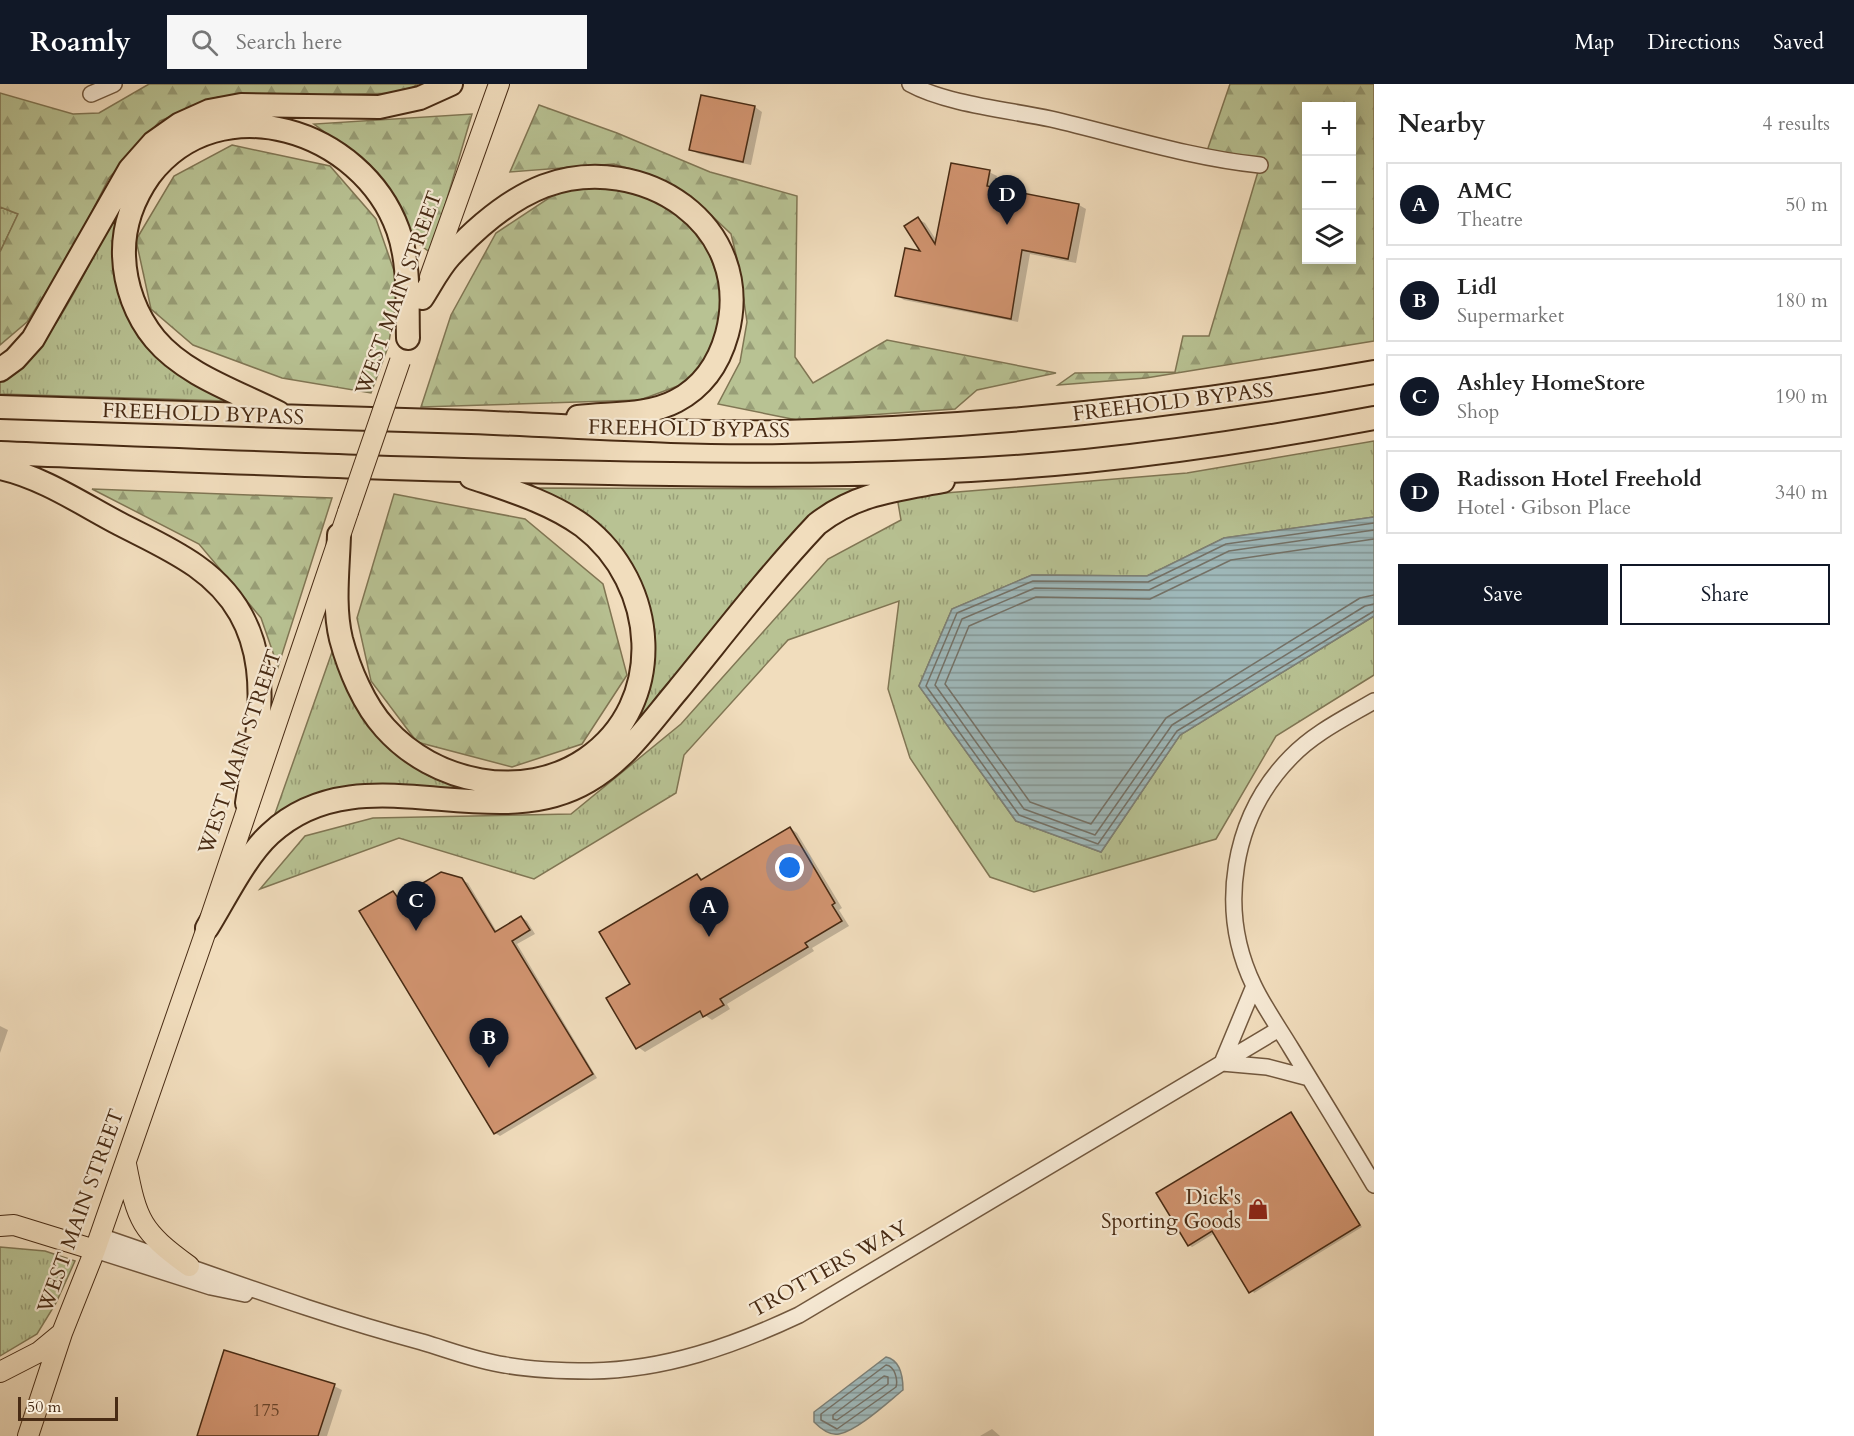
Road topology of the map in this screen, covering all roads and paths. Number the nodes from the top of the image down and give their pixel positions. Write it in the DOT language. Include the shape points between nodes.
graph roads {
  1 [pos="96,84"];
  2 [pos="114,84"];
  3 [pos="451,84"];
  4 [pos="499,84"];
  5 [pos="910,84"];
  6 [pos="1260,165"];
  7 [pos="422,298"];
  8 [pos="408,338"];
  9 [pos="0,370"];
  10 [pos="1374,372"];
  11 [pos="0,407"];
  12 [pos="286,416"];
  13 [pos="1374,418"];
  14 [pos="520,425"];
  15 [pos="0,453"];
  16 [pos="1019,466"];
  17 [pos="0,468"];
  18 [pos="450,470"];
  19 [pos="339,535"];
  20 [pos="1374,701"];
  21 [pos="247,803"];
  22 [pos="207,928"];
  23 [pos="1254,986"];
  24 [pos="1279,1029"];
  25 [pos="1222,1063"];
  26 [pos="1309,1078"];
  27 [pos="126,1161"];
  28 [pos="1374,1185"];
  29 [pos="0,1226"];
  30 [pos="97,1243"];
  31 [pos="189,1266"];
  32 [pos="278,1300"];
  33 [pos="62,1333"];
  34 [pos="0,1372"];
  35 [pos="28,1436"];
  1 -- 2 [label="street" via="91,94"];
  3 -- 9 [label="highway" via="420,98 379,107 225,108 193,117 166,132 130,169 33,339"];
  4 -- 7 [label="main road, WEST MAIN STREET"];
  5 -- 6 [label="street" via="948,98 1174,147 1221,161"];
  7 -- 8 [label="main road, WEST MAIN STREET"];
  7 -- 14 [label="highway" via="448,257 481,226 516,200 561,181 611,176 645,183 679,201 706,228 722,257 731,305 724,346 701,383 660,407"];
  8 -- 12 [label="highway" via="406,284 397,229 378,193 349,161 313,138 271,126 230,127 189,141 156,168 133,204 124,246 128,289 144,324 178,360"];
  8 -- 19 [label="main road, WEST MAIN STREET, bridge"];
  10 -- 14 [label="highway, FREEHOLD BYPASS" via="1174,404 974,423 706,433"];
  11 -- 12 [label="highway, FREEHOLD BYPASS"];
  12 -- 14 [label="highway, FREEHOLD BYPASS"];
  13 -- 16 [label="highway, FREEHOLD BYPASS" via="1202,447"];
  15 -- 18 [label="highway, FREEHOLD BYPASS"];
  16 -- 18 [label="highway, FREEHOLD BYPASS" via="735,476"];
  16 -- 22 [label="highway" via="875,493 834,511 806,536 626,751 587,782 554,795 518,802 369,795 326,802 270,834"];
  17 -- 21 [label="highway" via="49,486 181,556 211,579 233,604 256,652 261,692"];
  18 -- 19 [label="highway" via="519,493 570,518 608,550 630,585 644,637 639,688 619,728 578,764 535,780 480,781 436,767 398,741 370,706 341,637 337,597"];
  19 -- 21 [label="main road, WEST MAIN STREET"];
  20 -- 23 [label="street" via="1331,725 1292,756 1257,804 1246,827 1235,871 1233,913"];
  21 -- 22 [label="main road, WEST MAIN STREET"];
  22 -- 27 [label="main road, WEST MAIN STREET"];
  23 -- 24 [label="street"];
  23 -- 25 [label="street"];
  24 -- 25 [label="street, TROTTERS WAY"];
  24 -- 26 [label="street"];
  25 -- 26 [label="street" via="1267,1067"];
  25 -- 32 [label="street, TROTTERS WAY" via="799,1315 737,1343 688,1357 592,1371 505,1365"];
  26 -- 28 [label="street"];
  27 -- 30 [label="main road, WEST MAIN STREET"];
  27 -- 31 [label="main road" via="134,1204 145,1228 156,1243"];
  29 -- 30 [label="main road" via="14,1225"];
  30 -- 31 [label="street, TROTTERS WAY"];
  30 -- 32 [label="street, TROTTERS WAY" via="211,1287"];
  30 -- 33 [label="main road, WEST MAIN STREET"];
  31 -- 32 [label="street, TROTTERS WAY"];
  33 -- 34 [label="main road" via="39,1352"];
  33 -- 35 [label="main road, WEST MAIN STREET"];
}
